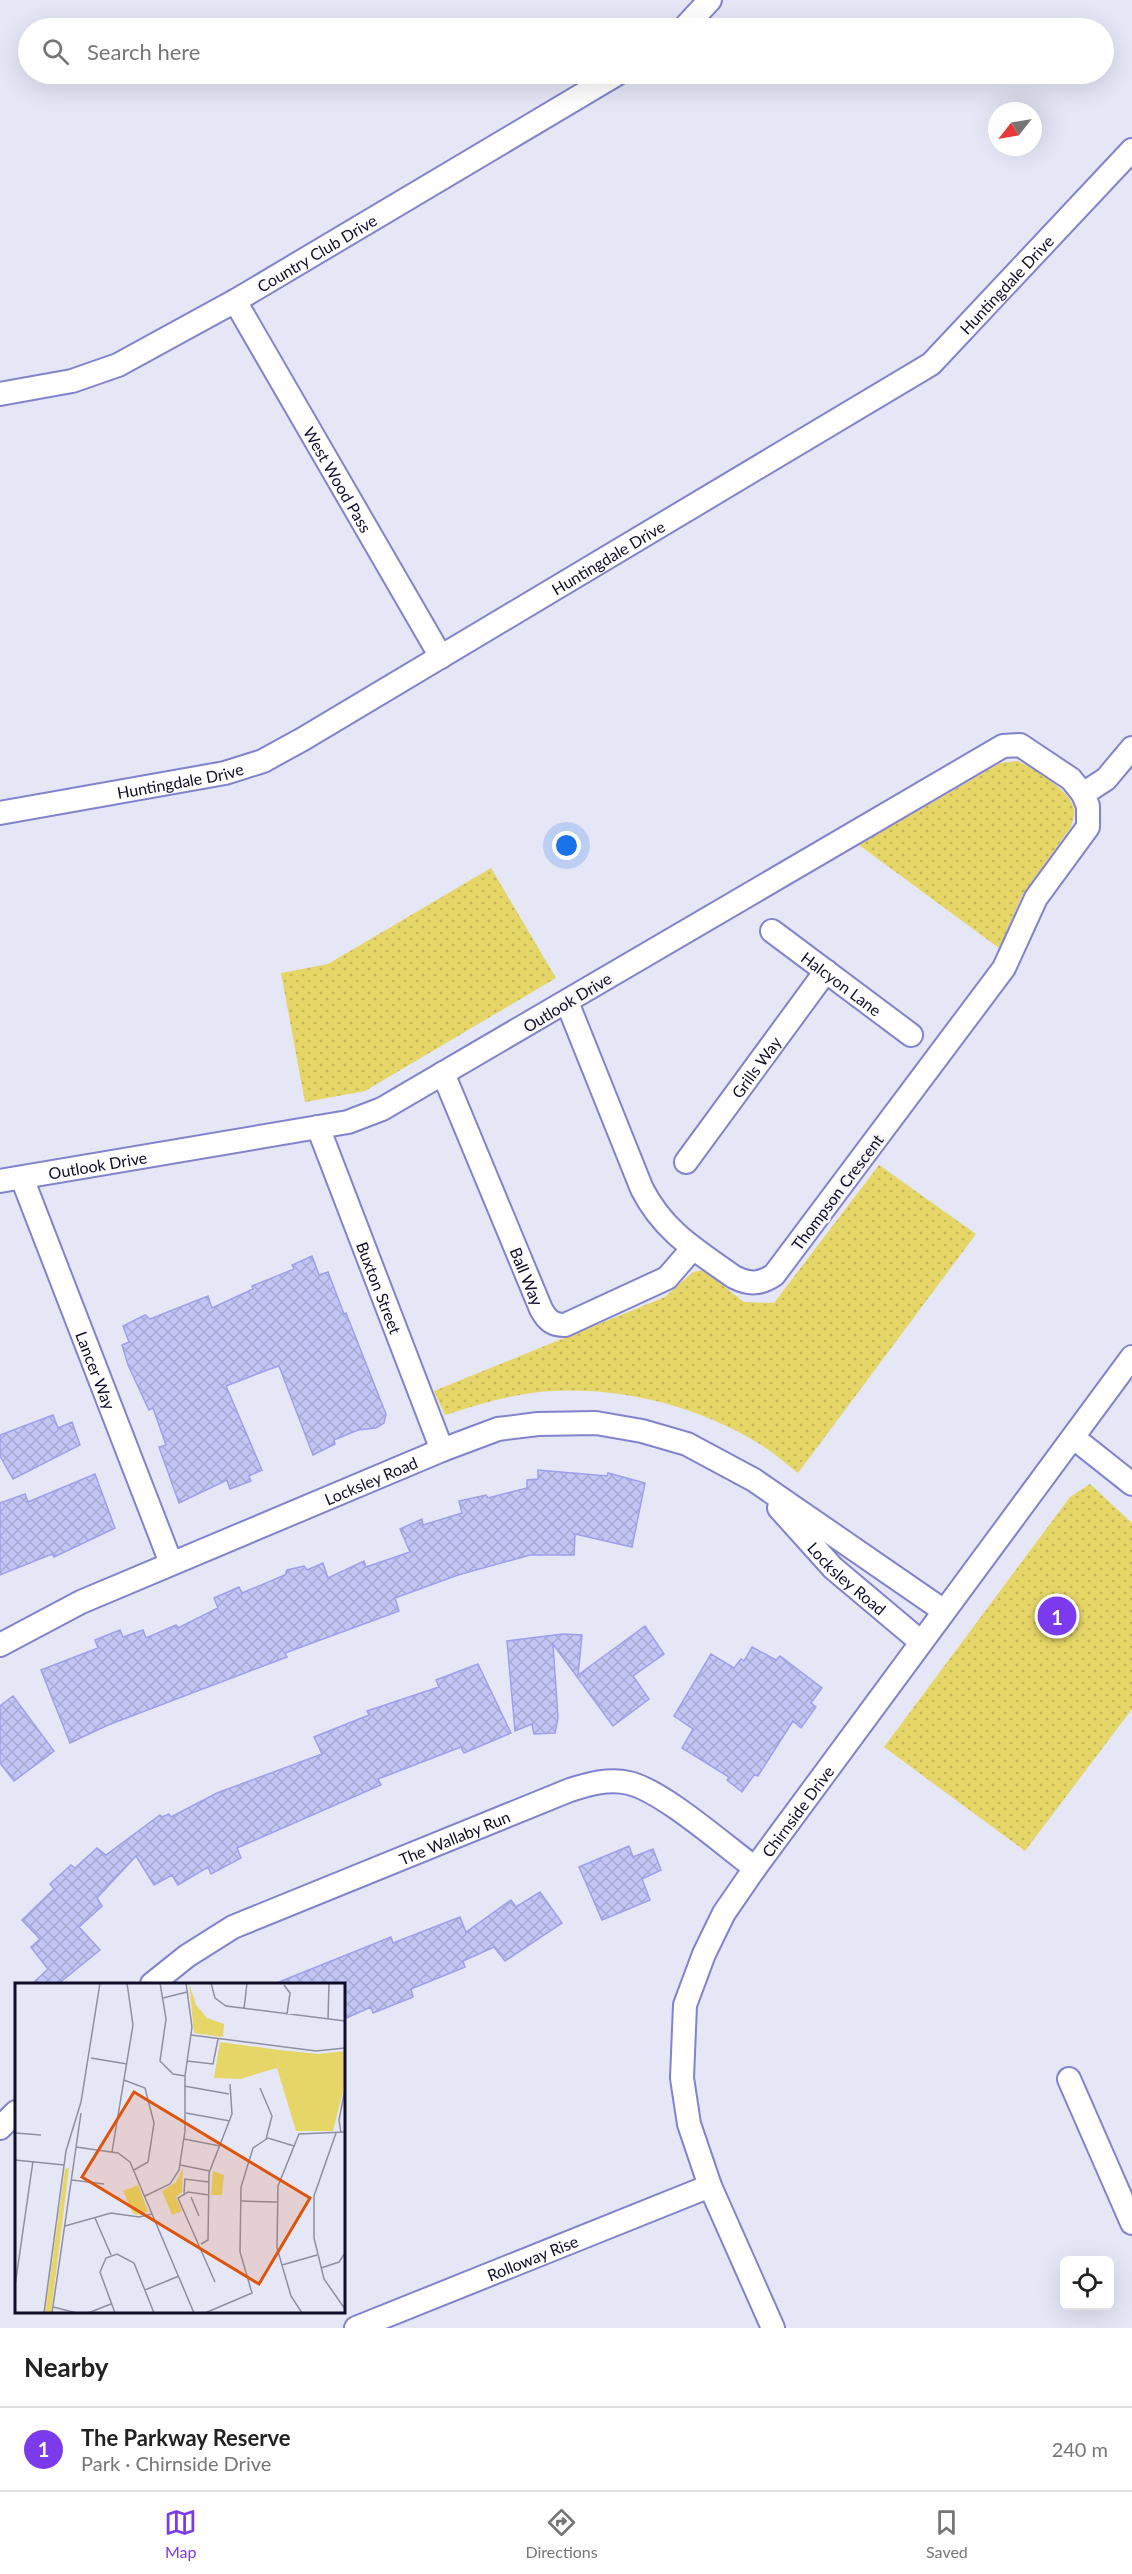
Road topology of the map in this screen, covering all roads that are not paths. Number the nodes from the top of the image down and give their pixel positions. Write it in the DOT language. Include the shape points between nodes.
graph roads {
  1 [pos="710,0"];
  2 [pos="693,18"];
  3 [pos="600,84"];
  4 [pos="1132,150"];
  5 [pos="235,301"];
  6 [pos="0,394"];
  7 [pos="441,657"];
  8 [pos="1132,748"];
  9 [pos="1083,794"];
  10 [pos="0,813"];
  11 [pos="772,931"];
  12 [pos="826,971"];
  13 [pos="567,1002"];
  14 [pos="911,1035"];
  15 [pos="443,1073"];
  16 [pos="318,1127"];
  17 [pos="686,1162"];
  18 [pos="11,1179"];
  19 [pos="693,1248"];
  20 [pos="1132,1357"];
  21 [pos="1074,1437"];
  22 [pos="442,1450"];
  23 [pos="754,1480"];
  24 [pos="1132,1484"];
  25 [pos="171,1563"];
  26 [pos="944,1611"];
  27 [pos="921,1642"];
  28 [pos="0,1645"];
  29 [pos="755,1868"];
  30 [pos="153,1983"];
  31 [pos="1069,2079"];
  32 [pos="15,2113"];
  33 [pos="0,2128"];
  34 [pos="710,2186"];
  35 [pos="1132,2223"];
  36 [pos="356,2328"];
  37 [pos="773,2328"];
  1 -- 2 [label="street"];
  3 -- 5 [label="street, Country Club Drive"];
  4 -- 7 [label="street, Huntingdale Drive" via="931,364"];
  5 -- 6 [label="street, Country Club Drive" via="118,365 72,381"];
  5 -- 7 [label="street, West Wood Pass"];
  7 -- 10 [label="street, Huntingdale Drive" via="263,761 225,773"];
  8 -- 9 [label="street" via="1106,779"];
  9 -- 13 [label="street, Outlook Drive" via="1071,779 1020,745 1003,746"];
  9 -- 19 [label="street, Thompson Crescent" via="1088,806 1088,827 1036,898 1004,968 774,1275 761,1283 744,1282"];
  11 -- 12 [label="street, Halcyon Lane"];
  12 -- 14 [label="street, Halcyon Lane"];
  12 -- 17 [label="street, Grills Way"];
  13 -- 15 [label="street, Outlook Drive"];
  13 -- 19 [label="street, Thompson Crescent" via="642,1189 661,1221"];
  15 -- 16 [label="street, Outlook Drive" via="382,1109 348,1122"];
  15 -- 19 [label="street, Ball Way" via="548,1321 565,1325 667,1278"];
  16 -- 18 [label="street, Outlook Drive"];
  16 -- 22 [label="street, Buxton Street"];
  18 -- 25 [label="street, Lancer Way"];
  20 -- 21 [label="street, Chirnside Drive"];
  21 -- 24 [label="street"];
  21 -- 26 [label="street, Chirnside Drive"];
  22 -- 23 [label="street, Locksley Road" via="498,1429 596,1423 687,1444"];
  22 -- 25 [label="street, Locksley Road"];
  23 -- 26 [label="street, Locksley Road"];
  23 -- 27 [label="street, Locksley Road" via="833,1568"];
  25 -- 28 [label="street, Locksley Road" via="81,1602"];
  26 -- 27 [label="street, Chirnside Drive"];
  27 -- 29 [label="street, Chirnside Drive"];
  29 -- 30 [label="street, The Wallaby Run" via="660,1798 629,1783 600,1781 233,1927 186,1956"];
  29 -- 34 [label="street, Chirnside Drive" via="724,1913 685,2005 684,2089 689,2124"];
  31 -- 35 [label="street"];
  32 -- 33 [label="street"];
  34 -- 36 [label="street, Rolloway Rise"];
  34 -- 37 [label="street, Chirnside Drive"];
}
